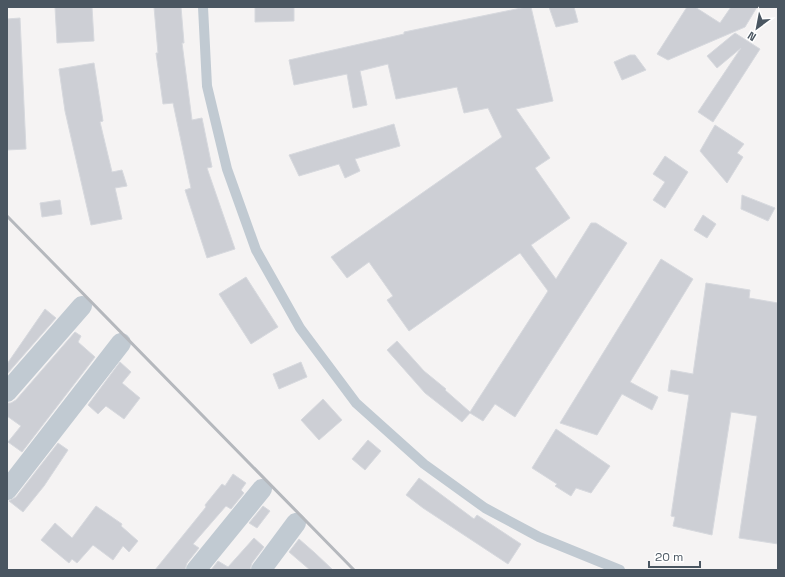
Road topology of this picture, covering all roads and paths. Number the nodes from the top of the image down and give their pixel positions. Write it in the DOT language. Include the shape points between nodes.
graph roads {
  1 [pos="203,7"];
  2 [pos="82,306"];
  3 [pos="121,343"];
  4 [pos="7,392"];
  5 [pos="262,488"];
  6 [pos="7,490"];
  7 [pos="296,523"];
  8 [pos="196,570"];
  9 [pos="261,570"];
  10 [pos="620,570"];
  1 -- 10 [label="lane" via="207,86 227,169 256,250 300,328 356,403 424,464 485,508 532,534"];
  2 -- 4 [label="street"];
  3 -- 6 [label="street"];
  5 -- 8 [label="street"];
  7 -- 9 [label="street"];
}
